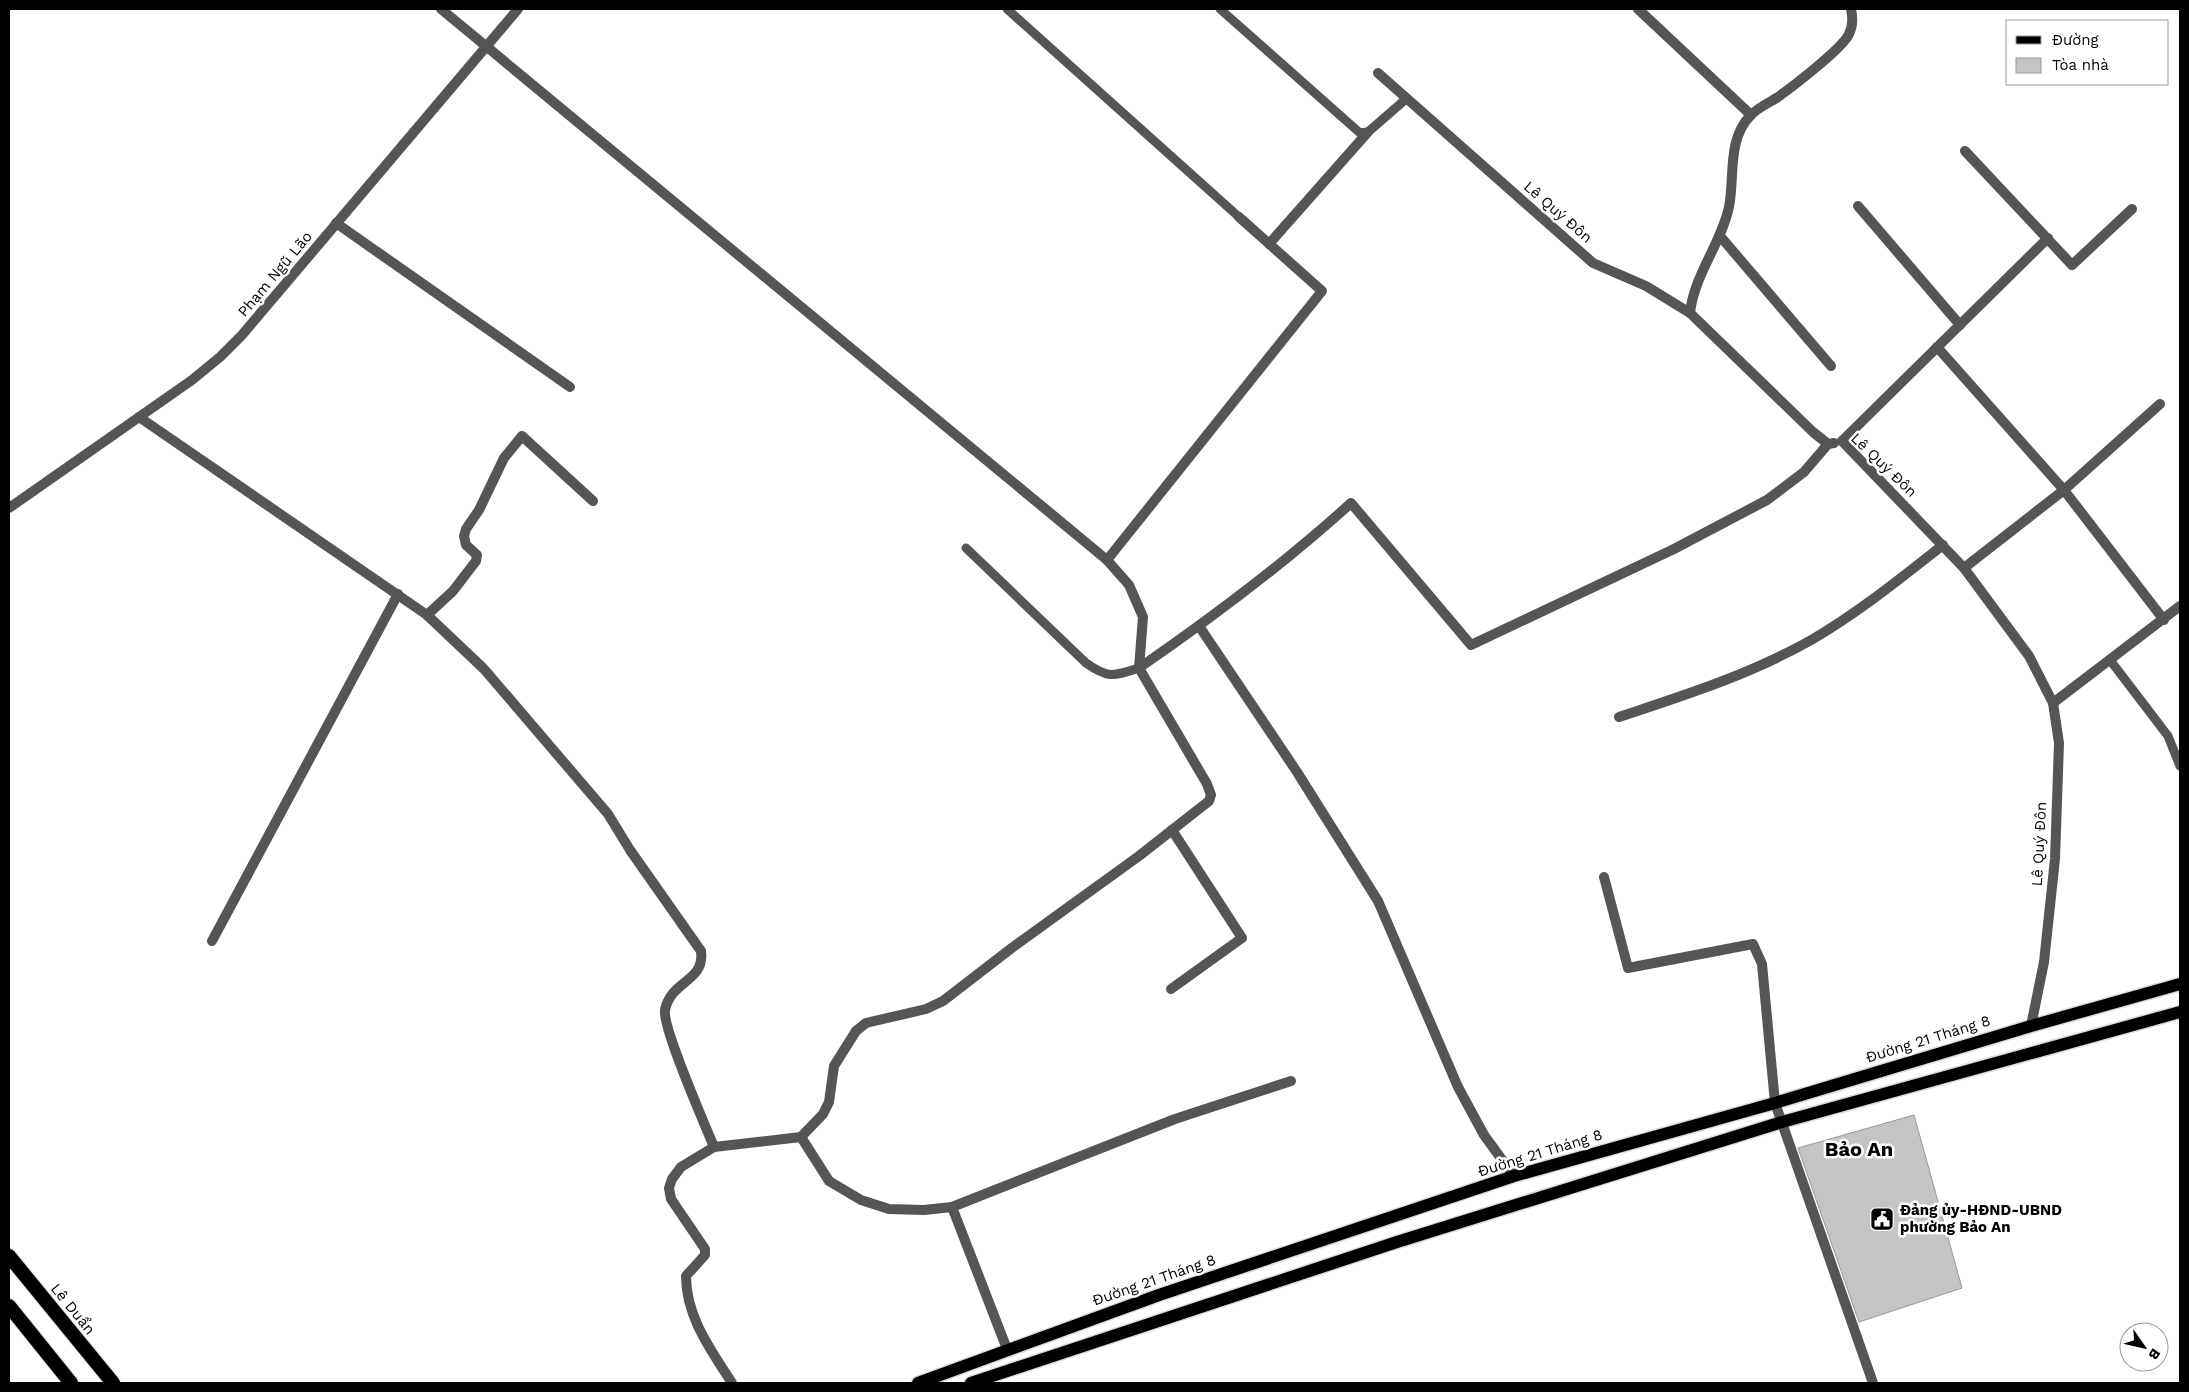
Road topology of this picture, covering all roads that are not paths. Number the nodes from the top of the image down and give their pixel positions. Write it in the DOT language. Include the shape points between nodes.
graph roads {
  1 [pos="441,9"];
  2 [pos="518,9"];
  3 [pos="1007,9"];
  4 [pos="1220,9"];
  5 [pos="1638,9"];
  6 [pos="1851,9"];
  7 [pos="488,46"];
  8 [pos="1378,73"];
  9 [pos="1406,99"];
  10 [pos="1751,115"];
  11 [pos="1368,132"];
  12 [pos="1965,151"];
  13 [pos="1858,206"];
  14 [pos="2132,209"];
  15 [pos="1239,217"];
  16 [pos="336,223"];
  17 [pos="1720,236"];
  18 [pos="2048,238"];
  19 [pos="1269,244"];
  20 [pos="1690,313"];
  21 [pos="1960,325"];
  22 [pos="1937,347"];
  23 [pos="1831,366"];
  24 [pos="570,387"];
  25 [pos="2160,404"];
  26 [pos="139,417"];
  27 [pos="1842,441"];
  28 [pos="1828,444"];
  29 [pos="2064,490"];
  30 [pos="593,501"];
  31 [pos="9,508"];
  32 [pos="1943,545"];
  33 [pos="966,548"];
  34 [pos="1107,560"];
  35 [pos="1964,568"];
  36 [pos="398,594"];
  37 [pos="2180,606"];
  38 [pos="427,615"];
  39 [pos="2164,620"];
  40 [pos="1198,626"];
  41 [pos="2110,660"];
  42 [pos="1139,668"];
  43 [pos="2053,703"];
  44 [pos="1619,717"];
  45 [pos="2180,766"];
  46 [pos="1172,830"];
  47 [pos="1604,877"];
  48 [pos="212,941"];
  49 [pos="2180,984"];
  50 [pos="1171,990"];
  51 [pos="2180,1012"];
  52 [pos="2031,1026"];
  53 [pos="1291,1081"];
  54 [pos="1775,1103"];
  55 [pos="1782,1122"];
  56 [pos="800,1137"];
  57 [pos="714,1147"];
  58 [pos="1514,1176"];
  59 [pos="952,1207"];
  60 [pos="9,1256"];
  61 [pos="9,1306"];
  62 [pos="1007,1349"];
  63 [pos="71,1383"];
  64 [pos="112,1383"];
  65 [pos="732,1383"];
  66 [pos="918,1383"];
  67 [pos="972,1383"];
  68 [pos="1873,1383"];
  1 -- 7 [label="street"];
  2 -- 7 [label="street, Phạm Ngũ Lão"];
  3 -- 15 [label="lane"];
  4 -- 11 [label="lane" via="1346,122 1360,133"];
  5 -- 10 [label="street"];
  6 -- 10 [label="street" via="1853,20 1849,36 1780,96"];
  7 -- 16 [label="street, Phạm Ngũ Lão"];
  7 -- 34 [label="street"];
  8 -- 9 [label="street, Lê Quý Đôn"];
  9 -- 11 [label="lane"];
  9 -- 20 [label="street, Lê Quý Đôn" via="1593,263 1646,286"];
  10 -- 17 [label="street" via="1740,128 1732,157 1729,207"];
  11 -- 19 [label="street"];
  12 -- 18 [label="street"];
  13 -- 21 [label="street"];
  14 -- 18 [label="street" via="2072,266"];
  15 -- 19 [label="street"];
  16 -- 24 [label="street"];
  16 -- 26 [label="street, Phạm Ngũ Lão" via="260,316 231,346 192,380"];
  17 -- 20 [label="street" via="1692,296"];
  17 -- 23 [label="street"];
  18 -- 21 [label="street"];
  19 -- 34 [label="street" via="1322,291"];
  20 -- 28 [label="street, Lê Quý Đôn"];
  21 -- 22 [label="street"];
  22 -- 27 [label="street"];
  22 -- 29 [label="street"];
  25 -- 29 [label="street"];
  26 -- 31 [label="street, Phạm Ngũ Lão"];
  26 -- 36 [label="street"];
  27 -- 28 [label="street, Lê Quý Đôn"];
  27 -- 32 [label="street, Lê Quý Đôn"];
  28 -- 40 [label="street" via="1804,472 1767,500 1674,549 1472,645 1351,503 1304,545"];
  29 -- 35 [label="street"];
  29 -- 39 [label="street"];
  30 -- 38 [label="street" via="522,436 504,458 466,529 466,545 477,556 476,560 453,591"];
  32 -- 35 [label="street, Lê Quý Đôn"];
  32 -- 44 [label="street" via="1889,588 1814,638 1764,664"];
  33 -- 42 [label="lane" via="1086,663 1099,672 1114,676"];
  34 -- 42 [label="street" via="1129,585 1143,617"];
  35 -- 43 [label="street, Lê Quý Đôn" via="2029,656"];
  36 -- 38 [label="street"];
  36 -- 48 [label="street"];
  37 -- 39 [label="street"];
  38 -- 57 [label="street" via="484,669 608,814 701,951 698,971 675,990 664,1011 669,1032"];
  39 -- 41 [label="street"];
  40 -- 42 [label="street"];
  40 -- 58 [label="street" via="1297,772 1378,901 1458,1087 1484,1135"];
  41 -- 43 [label="street"];
  41 -- 45 [label="lane" via="2168,736"];
  42 -- 46 [label="street" via="1211,795 1209,801"];
  43 -- 52 [label="street, Lê Quý Đôn" via="2059,743 2055,859 2044,962"];
  46 -- 50 [label="street" via="1242,938"];
  46 -- 56 [label="street" via="943,1001 926,1009 866,1023 856,1031 834,1066 829,1102 823,1114"];
  47 -- 54 [label="street" via="1628,968 1753,944 1762,964"];
  49 -- 52 [label="main road, Đường 21 Tháng 8"];
  51 -- 55 [label="main road"];
  52 -- 54 [label="main road, Đường 21 Tháng 8"];
  53 -- 59 [label="street" via="1175,1119"];
  54 -- 55 [label="street"];
  54 -- 58 [label="main road, Đường 21 Tháng 8"];
  55 -- 67 [label="main road" via="1397,1242"];
  55 -- 68 [label="street"];
  56 -- 57 [label="street"];
  56 -- 59 [label="street" via="829,1181 861,1200 889,1209"];
  57 -- 65 [label="street" via="681,1167 669,1188 671,1199 705,1249 705,1256 686,1276 696,1323"];
  58 -- 62 [label="main road, Đường 21 Tháng 8"];
  59 -- 62 [label="street"];
  60 -- 64 [label="highway, Lê Duẩn"];
  61 -- 63 [label="highway"];
  62 -- 66 [label="main road, Đường 21 Tháng 8"];
}
